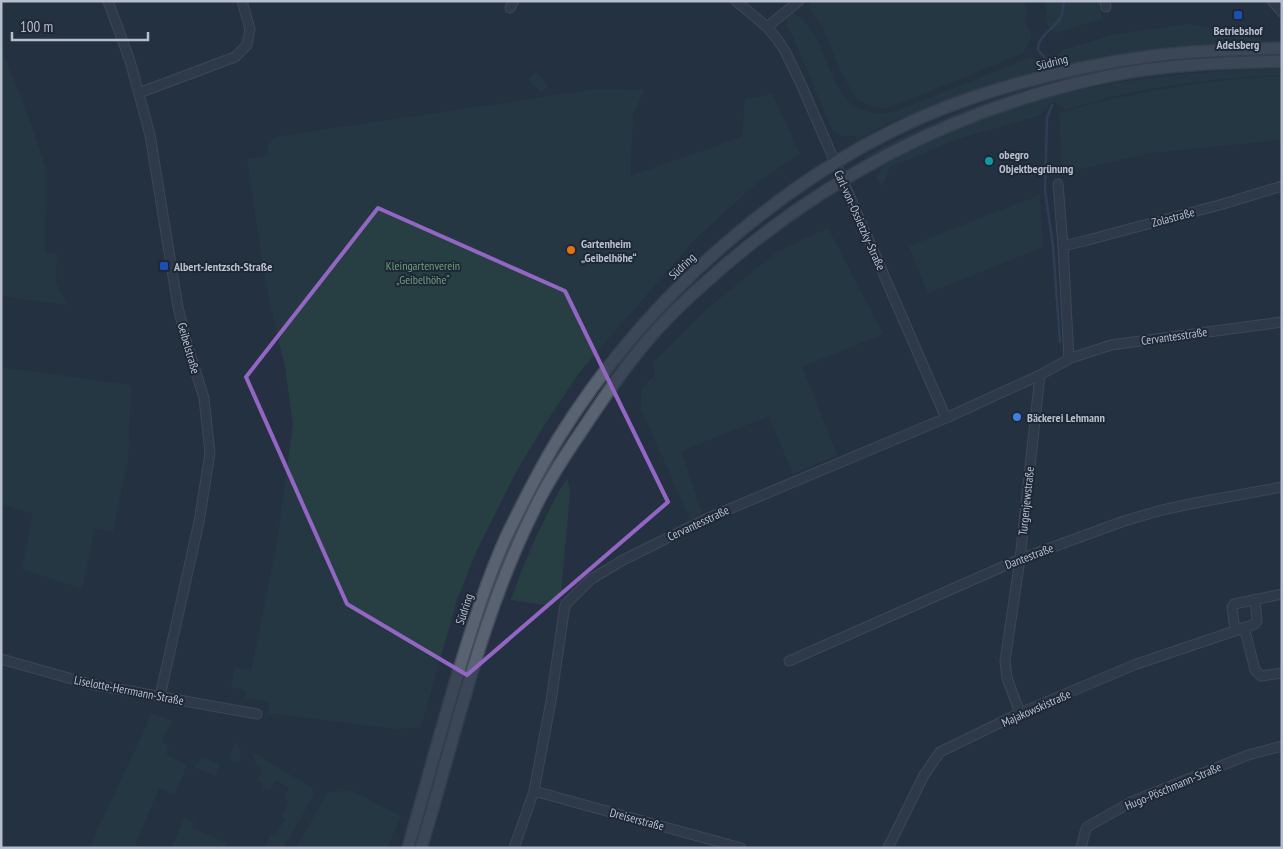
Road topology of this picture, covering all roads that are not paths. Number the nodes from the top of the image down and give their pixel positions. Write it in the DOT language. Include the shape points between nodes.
graph roads {
  1 [pos="108,1"];
  2 [pos="242,1"];
  3 [pos="736,1"];
  4 [pos="799,1"];
  5 [pos="1272,1"];
  6 [pos="1282,12"];
  7 [pos="767,27"];
  8 [pos="1282,48"];
  9 [pos="1282,61"];
  10 [pos="140,93"];
  11 [pos="835,164"];
  12 [pos="842,180"];
  13 [pos="1058,184"];
  14 [pos="1282,186"];
  15 [pos="1063,246"];
  16 [pos="1282,322"];
  17 [pos="1069,359"];
  18 [pos="1040,375"];
  19 [pos="946,418"];
  20 [pos="1282,487"];
  21 [pos="1020,559"];
  22 [pos="1282,594"];
  23 [pos="1255,599"];
  24 [pos="1240,629"];
  25 [pos="1,659"];
  26 [pos="789,661"];
  27 [pos="1282,673"];
  28 [pos="160,696"];
  29 [pos="257,714"];
  30 [pos="1020,714"];
  31 [pos="1282,746"];
  32 [pos="534,791"];
  33 [pos="408,848"];
  34 [pos="421,848"];
  35 [pos="514,848"];
  36 [pos="741,848"];
  37 [pos="888,848"];
  38 [pos="1081,848"];
  1 -- 10 [label="street, Geibelstraße"];
  2 -- 10 [label="street" via="250,29 247,45 235,57"];
  3 -- 7 [label="street, Carl-von-Ossietzky-Straße"];
  4 -- 7 [label="street"];
  5 -- 6 [label="street"];
  7 -- 11 [label="street, Carl-von-Ossietzky-Straße" via="785,51"];
  8 -- 11 [label="main road, Südring" via="1152,56 1050,76 946,108 858,149"];
  9 -- 12 [label="main road" via="1153,69 1052,89 1018,99 898,148"];
  10 -- 28 [label="street, Geibelstraße" via="178,307 204,398 210,453 187,580"];
  11 -- 12 [label="street, Carl-von-Ossietzky-Straße"];
  11 -- 33 [label="main road, Südring" via="747,226 694,273 623,349 559,437 520,509 487,582"];
  12 -- 19 [label="street, Carl-von-Ossietzky-Straße"];
  12 -- 34 [label="main road" via="765,233 675,311 616,379 561,462 535,506 498,593"];
  13 -- 15 [label="street"];
  14 -- 15 [label="street, Zolastraße"];
  15 -- 17 [label="street"];
  16 -- 17 [label="street, Cervantesstraße" via="1111,345"];
  17 -- 18 [label="street, Cervantesstraße"];
  18 -- 19 [label="street, Cervantesstraße"];
  18 -- 21 [label="street, Turgenjewstraße"];
  19 -- 32 [label="street, Cervantesstraße" via="708,518 590,580 565,605"];
  20 -- 21 [label="street, Dantestraße" via="1162,510"];
  21 -- 26 [label="street, Dantestraße"];
  21 -- 30 [label="street, Turgenjewstraße" via="1005,661 1008,682"];
  22 -- 23 [label="street"];
  23 -- 24 [label="street" via="1257,621"];
  23 -- 24 [label="street" via="1232,605"];
  24 -- 27 [label="street" via="1258,674"];
  24 -- 30 [label="street, Majakowskistraße" via="1134,664"];
  25 -- 28 [label="street, Liselotte-Herrmann-Straße" via="90,684"];
  28 -- 29 [label="street, Liselotte-Herrmann-Straße"];
  30 -- 37 [label="street, Majakowskistraße" via="940,752 924,775"];
  31 -- 38 [label="street, Hugo-Pöschmann-Straße" via="1248,755 1133,801 1088,827"];
  32 -- 35 [label="street, Cervantesstraße"];
  32 -- 36 [label="street, Dreiserstraße"];
}
